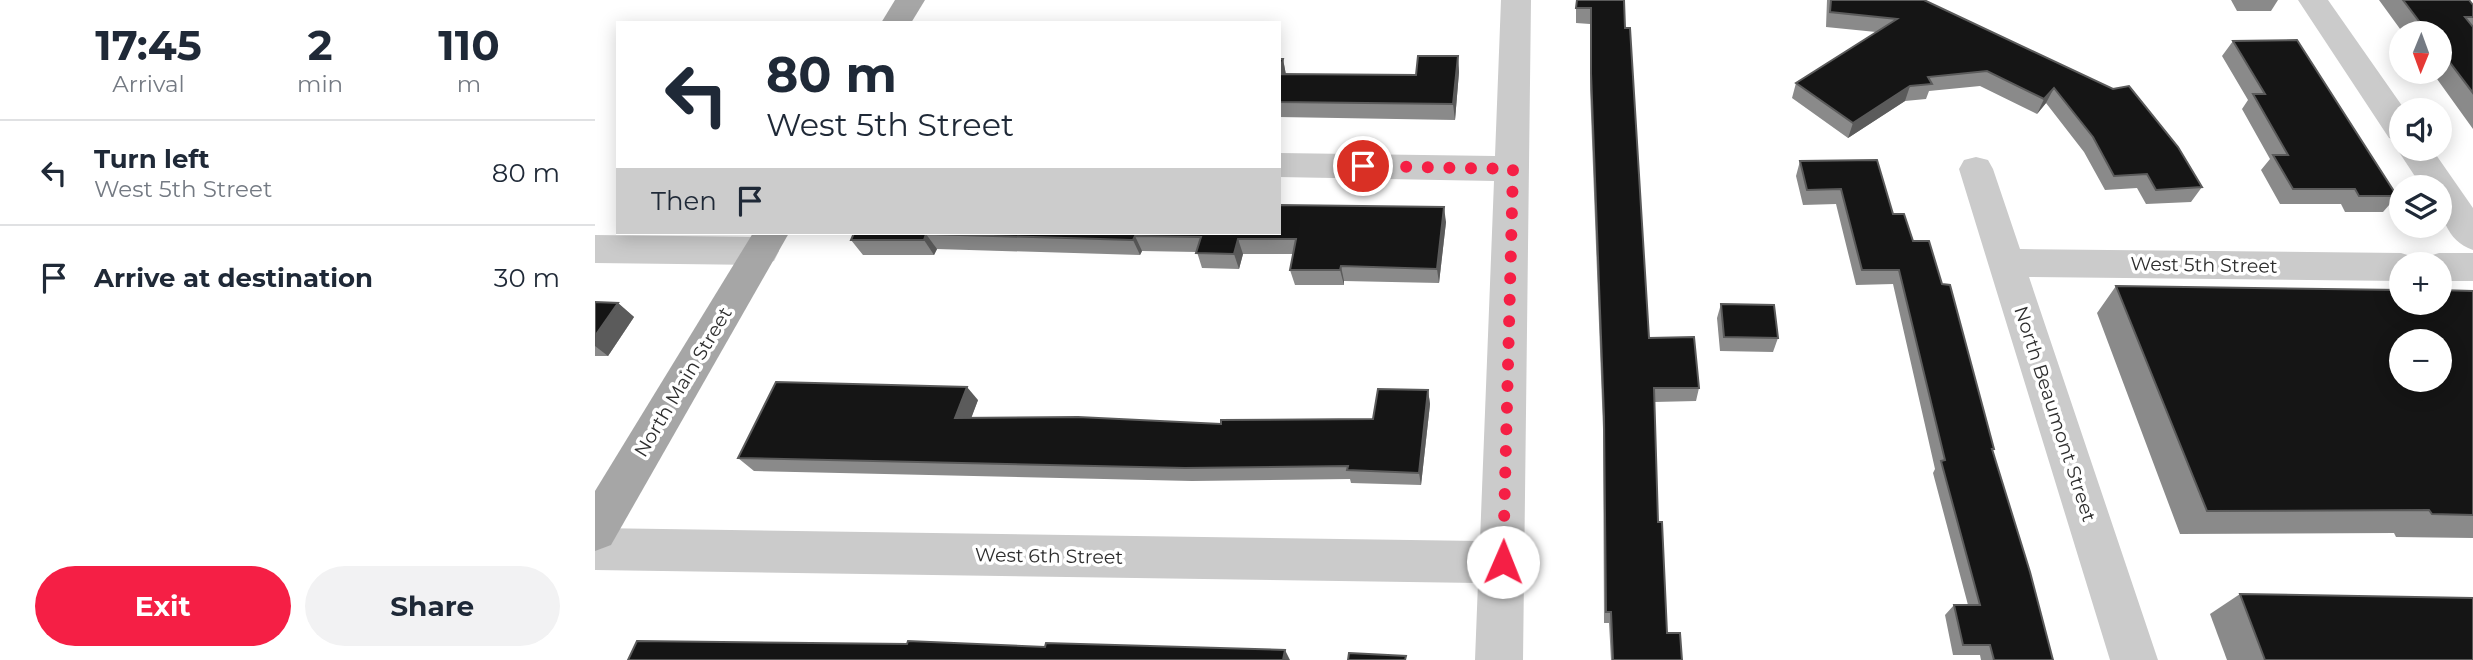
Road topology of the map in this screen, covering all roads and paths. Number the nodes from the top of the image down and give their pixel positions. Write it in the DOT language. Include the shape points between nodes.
graph roads {
  1 [pos="910,0"];
  2 [pos="1516,0"];
  3 [pos="2313,0"];
  4 [pos="897,21"];
  5 [pos="2389,112"];
  6 [pos="2422,161"];
  7 [pos="1281,165"];
  8 [pos="1513,169"];
  9 [pos="1976,169"];
  10 [pos="2473,236"];
  11 [pos="766,242"];
  12 [pos="595,249"];
  13 [pos="2006,263"];
  14 [pos="2389,267"];
  15 [pos="2452,267"];
  16 [pos="2473,267"];
  17 [pos="595,531"];
  18 [pos="595,549"];
  19 [pos="1503,562"];
  20 [pos="1499,660"];
  21 [pos="2134,660"];
  1 -- 4 [label="main road"];
  2 -- 8 [label="street"];
  3 -- 5 [label="street"];
  6 -- 10 [label="street"];
  7 -- 8 [label="street"];
  8 -- 19 [label="street"];
  9 -- 13 [label="street, North Beaumont Street"];
  11 -- 12 [label="street"];
  11 -- 17 [label="main road, North Main Street"];
  13 -- 14 [label="street, West 5th Street"];
  13 -- 21 [label="street, North Beaumont Street"];
  15 -- 16 [label="street"];
  18 -- 19 [label="street, West 6th Street"];
  19 -- 20 [label="street"];
}
